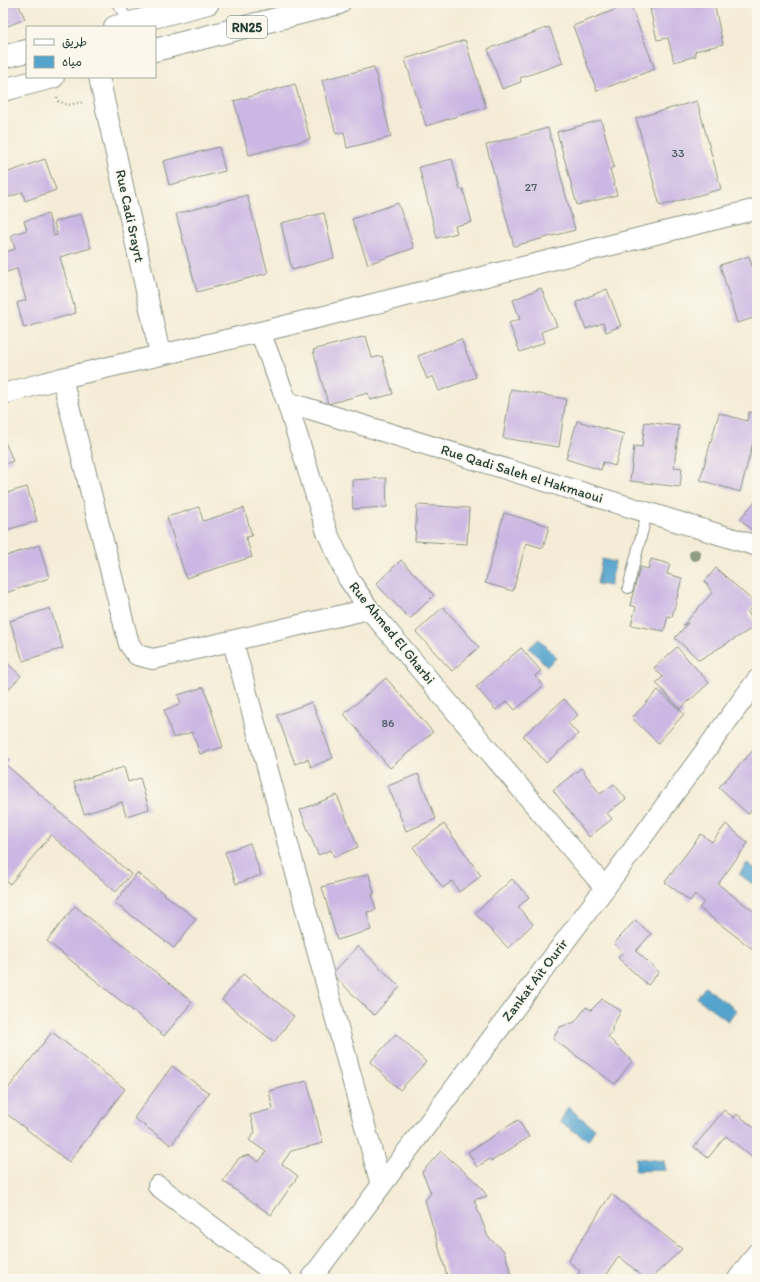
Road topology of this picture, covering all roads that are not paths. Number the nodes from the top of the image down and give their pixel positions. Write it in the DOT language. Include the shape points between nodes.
graph roads {
  1 [pos="117,3"];
  2 [pos="208,3"];
  3 [pos="339,3"];
  4 [pos="122,25"];
  5 [pos="156,50"];
  6 [pos="26,51"];
  7 [pos="3,57"];
  8 [pos="49,78"];
  9 [pos="99,78"];
  10 [pos="3,90"];
  11 [pos="757,209"];
  12 [pos="260,332"];
  13 [pos="160,354"];
  14 [pos="62,378"];
  15 [pos="3,394"];
  16 [pos="287,402"];
  17 [pos="647,512"];
  18 [pos="757,546"];
  19 [pos="628,588"];
  20 [pos="369,609"];
  21 [pos="233,642"];
  22 [pos="757,680"];
  23 [pos="605,888"];
  24 [pos="381,1185"];
  25 [pos="158,1186"];
  26 [pos="757,1253"];
  27 [pos="282,1279"];
  28 [pos="311,1279"];
  29 [pos="738,1279"];
  1 -- 4 [label="lane"];
  2 -- 4 [label="main road"];
  3 -- 5 [label="main road, RN25"];
  6 -- 7 [label="main road"];
  8 -- 10 [label="main road"];
  9 -- 13 [label="street, Rue Cadi Srayrt"];
  11 -- 12 [label="street"];
  12 -- 13 [label="street"];
  12 -- 16 [label="street, Rue Ahmed El Gharbi"];
  13 -- 14 [label="street"];
  14 -- 15 [label="street"];
  14 -- 21 [label="street" via="129,644 137,655 153,659"];
  16 -- 17 [label="street, Rue Qadi Saleh el Hakmaoui"];
  16 -- 20 [label="street, Rue Ahmed El Gharbi" via="327,532 348,578"];
  17 -- 18 [label="street, Rue Qadi Saleh el Hakmaoui"];
  17 -- 19 [label="lane"];
  20 -- 21 [label="street"];
  20 -- 23 [label="street, Rue Ahmed El Gharbi"];
  21 -- 24 [label="street"];
  22 -- 23 [label="street, Zankat Aït Ourir"];
  23 -- 24 [label="street, Zankat Aït Ourir"];
  24 -- 28 [label="street, Zankat Aït Ourir"];
  25 -- 27 [label="street"];
  26 -- 29 [label="street"];
}
